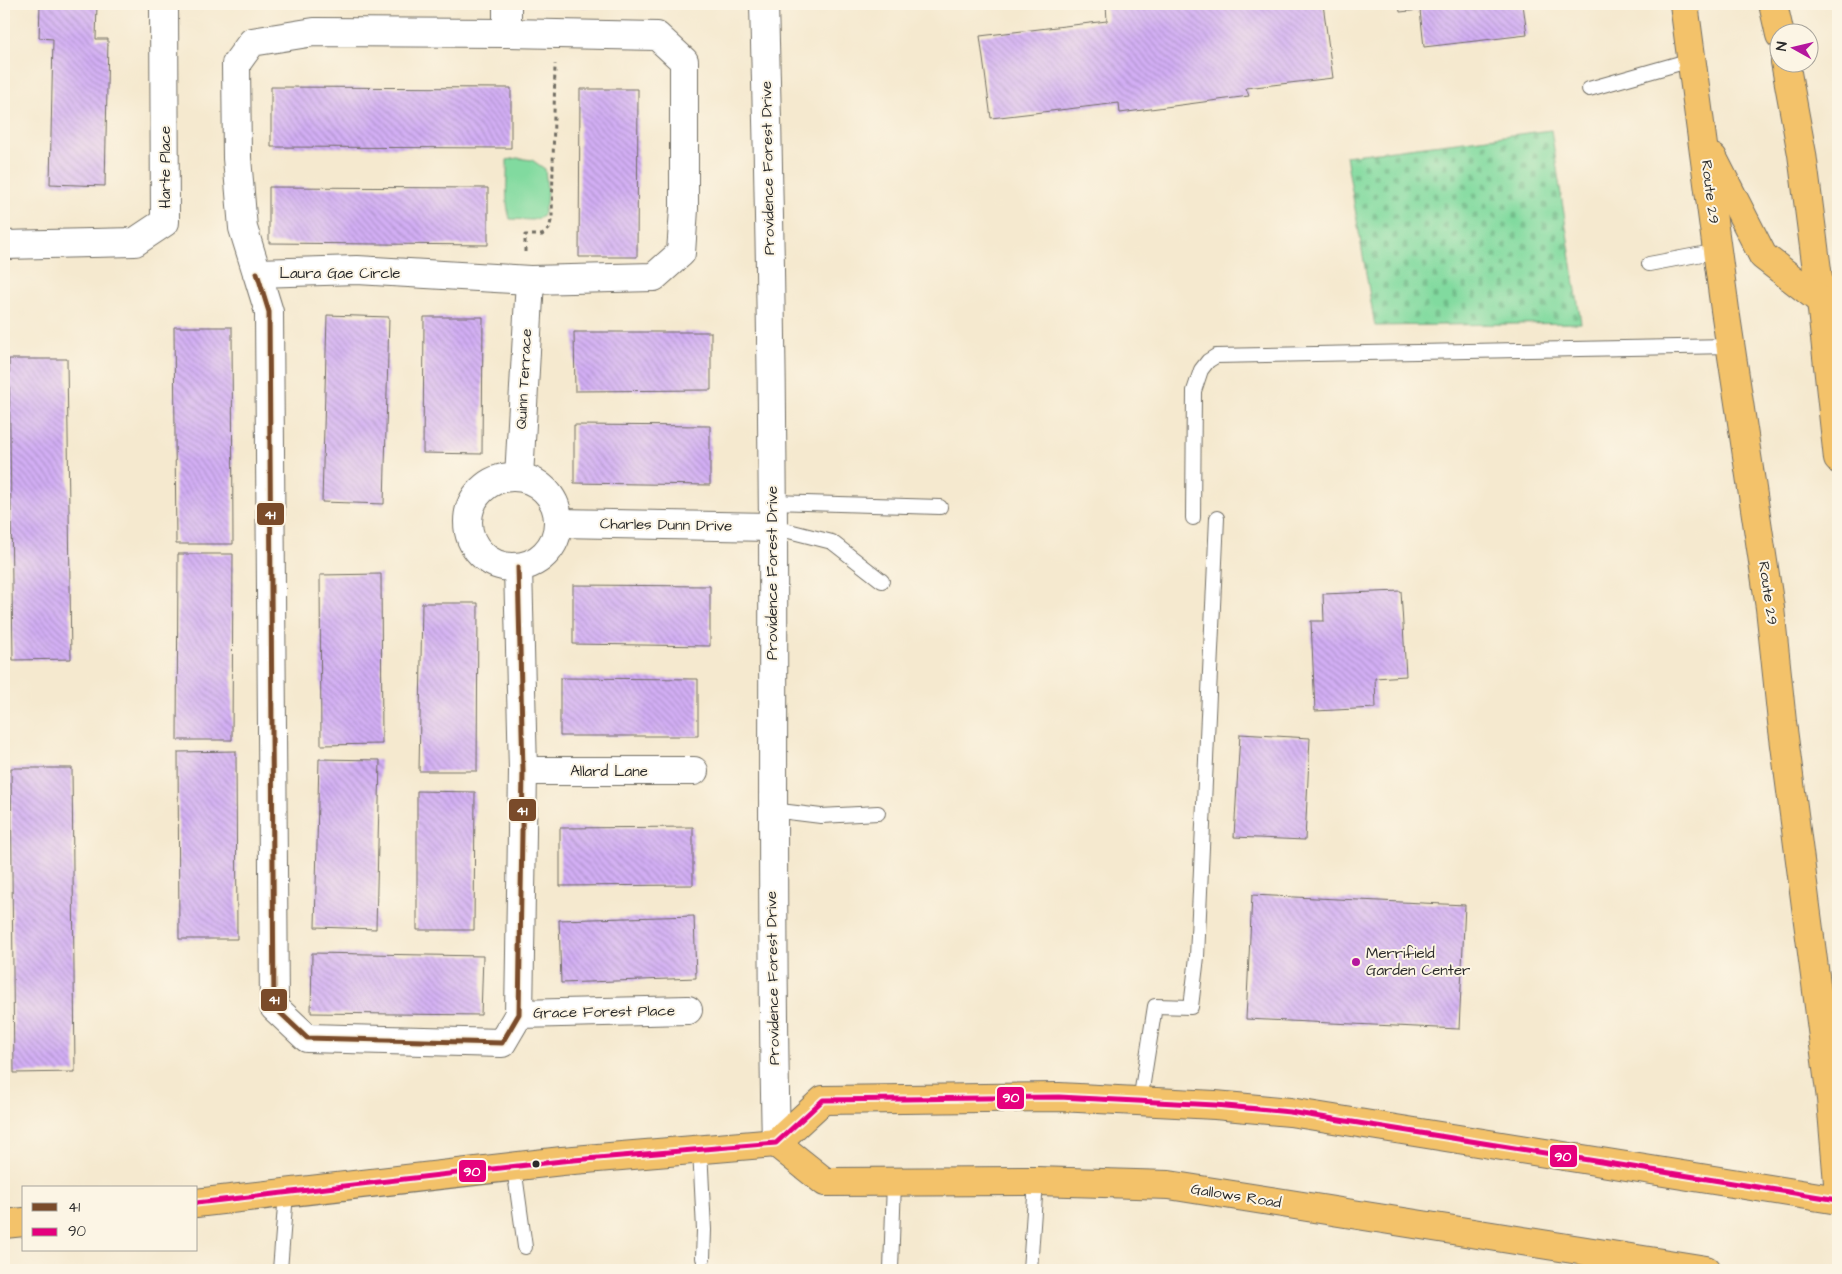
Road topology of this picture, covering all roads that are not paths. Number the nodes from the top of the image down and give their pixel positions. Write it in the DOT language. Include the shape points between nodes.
graph roads {
  1 [pos="164,4"];
  2 [pos="508,4"];
  3 [pos="764,4"];
  4 [pos="1684,4"];
  5 [pos="1774,4"];
  6 [pos="1777,22"];
  7 [pos="507,33"];
  8 [pos="1691,60"];
  9 [pos="1787,72"];
  10 [pos="1589,89"];
  11 [pos="1704,142"];
  12 [pos="4,245"];
  13 [pos="1718,251"];
  14 [pos="1649,264"];
  15 [pos="257,273"];
  16 [pos="527,280"];
  17 [pos="1830,301"];
  18 [pos="1730,346"];
  19 [pos="1838,450"];
  20 [pos="519,477"];
  21 [pos="940,507"];
  22 [pos="773,515"];
  23 [pos="1193,518"];
  24 [pos="1217,518"];
  25 [pos="559,523"];
  26 [pos="518,567"];
  27 [pos="882,581"];
  28 [pos="523,771"];
  29 [pos="694,771"];
  30 [pos="772,810"];
  31 [pos="878,813"];
  32 [pos="688,1010"];
  33 [pos="520,1014"];
  34 [pos="1140,1102"];
  35 [pos="776,1143"];
  36 [pos="700,1149"];
  37 [pos="514,1167"];
  38 [pos="1036,1181"];
  39 [pos="894,1182"];
  40 [pos="1838,1183"];
  41 [pos="286,1193"];
  42 [pos="1838,1200"];
  43 [pos="198,1203"];
  44 [pos="22,1222"];
  45 [pos="4,1224"];
  46 [pos="525,1247"];
  47 [pos="703,1258"];
  48 [pos="891,1269"];
  49 [pos="280,1270"];
  50 [pos="1030,1270"];
  51 [pos="1706,1270"];
  1 -- 12 [label="street, Harte Place" via="165,222 135,242"];
  2 -- 7 [label="street"];
  3 -- 22 [label="street, Providence Forest Drive"];
  4 -- 8 [label="main road, Route 29"];
  5 -- 6 [label="main road"];
  7 -- 15 [label="street, Laura Gae Circle" via="314,32 252,42 236,64 237,158 243,228"];
  7 -- 16 [label="street, Laura Gae Circle" via="657,36 684,61 681,253 654,277"];
  8 -- 10 [label="lane"];
  8 -- 11 [label="main road, Route 29"];
  9 -- 17 [label="main road"];
  11 -- 13 [label="main road, Route 29"];
  11 -- 17 [label="main road" via="1762,256"];
  13 -- 14 [label="lane"];
  13 -- 18 [label="main road, Route 29"];
  15 -- 16 [label="street, Laura Gae Circle" via="357,270"];
  15 -- 33 [label="street" via="269,312 274,1007 306,1038 502,1043"];
  16 -- 20 [label="street, Quinn Terrace"];
  17 -- 19 [label="main road"];
  18 -- 23 [label="lane" via="1216,356 1201,370 1194,391"];
  18 -- 40 [label="main road, Route 29" via="1770,608"];
  20 -- 25 [label="street" via="532,480 552,498"];
  20 -- 26 [label="street" via="490,483 478,493 468,521 470,536 488,560 502,566"];
  21 -- 22 [label="lane"];
  22 -- 25 [label="street, Charles Dunn Drive"];
  22 -- 27 [label="lane" via="832,542"];
  22 -- 30 [label="street, Providence Forest Drive"];
  24 -- 34 [label="lane" via="1197,957 1191,1007 1155,1006"];
  25 -- 26 [label="street" via="551,548 530,564"];
  26 -- 28 [label="street"];
  28 -- 29 [label="street, Allard Lane"];
  28 -- 33 [label="street"];
  30 -- 31 [label="lane" via="821,816"];
  30 -- 35 [label="street, Providence Forest Drive"];
  32 -- 33 [label="street, Grace Forest Place"];
  34 -- 35 [label="main road" via="1059,1098 823,1100"];
  34 -- 42 [label="main road" via="1290,1112"];
  35 -- 36 [label="main road"];
  35 -- 39 [label="main road, Gallows Road" via="825,1182"];
  36 -- 37 [label="main road"];
  36 -- 47 [label="lane"];
  37 -- 41 [label="main road"];
  37 -- 46 [label="lane"];
  38 -- 39 [label="main road, Gallows Road"];
  38 -- 50 [label="lane"];
  38 -- 51 [label="main road, Gallows Road" via="1169,1185"];
  39 -- 48 [label="lane"];
  41 -- 43 [label="main road"];
  41 -- 49 [label="lane"];
  44 -- 45 [label="main road"];
}
